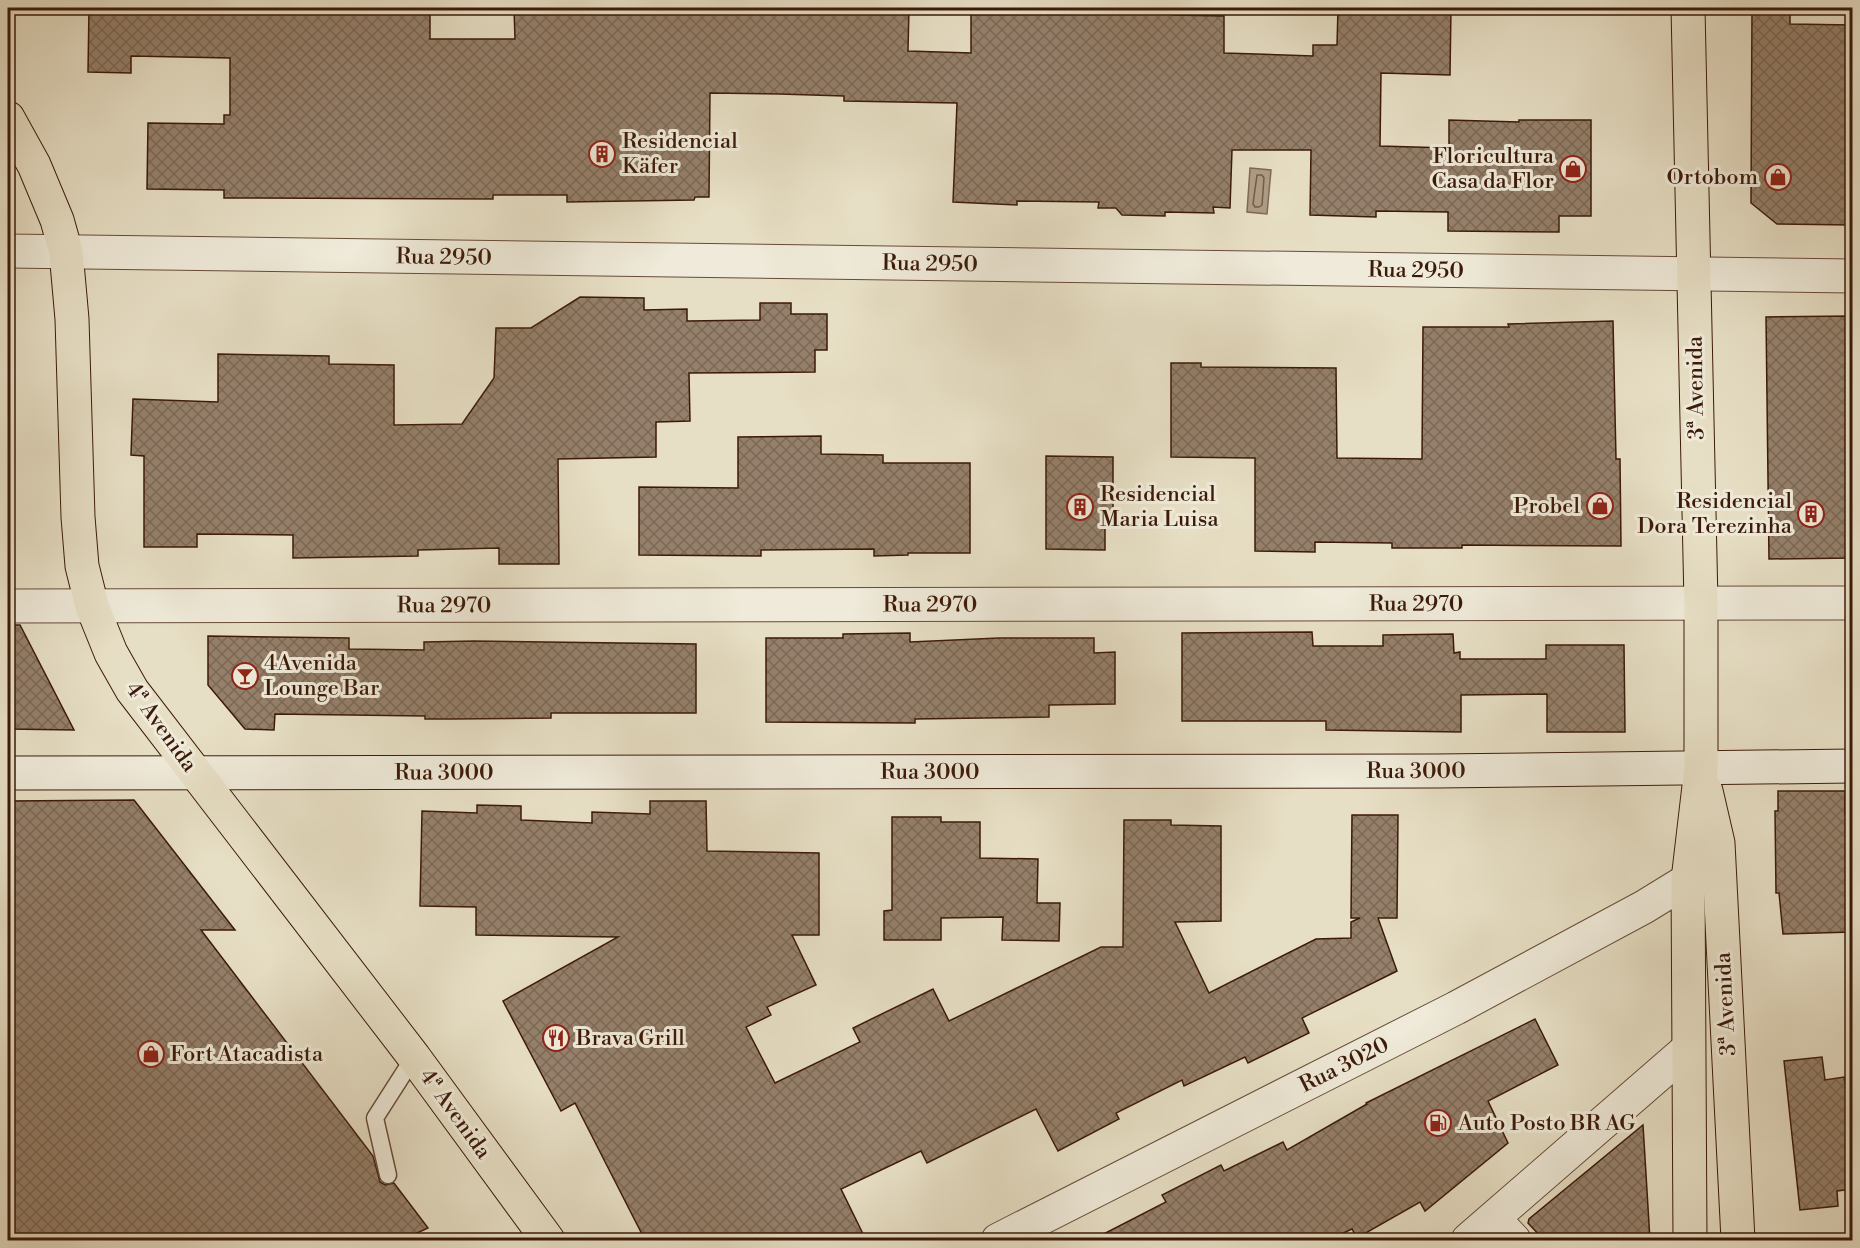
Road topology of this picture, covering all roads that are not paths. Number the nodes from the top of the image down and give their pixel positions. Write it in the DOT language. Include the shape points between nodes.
graph roads {
  1 [pos="1688,8"];
  2 [pos="8,118"];
  3 [pos="8,251"];
  4 [pos="66,252"];
  5 [pos="1694,274"];
  6 [pos="1852,276"];
  7 [pos="1701,603"];
  8 [pos="1852,603"];
  9 [pos="8,606"];
  10 [pos="92,606"];
  11 [pos="1852,766"];
  12 [pos="1701,769"];
  13 [pos="8,773"];
  14 [pos="195,774"];
  15 [pos="1688,880"];
  16 [pos="1688,1049"];
  17 [pos="414,1057"];
  18 [pos="388,1175"];
  19 [pos="1504,1230"];
  20 [pos="548,1240"];
  21 [pos="998,1240"];
  22 [pos="1468,1240"];
  23 [pos="1690,1240"];
  24 [pos="1738,1240"];
  1 -- 5 [label="main road, 3ª Avenida"];
  2 -- 4 [label="main road, 4ª Avenida" via="34,165"];
  3 -- 4 [label="street, Rua 2950"];
  4 -- 5 [label="street, Rua 2950"];
  4 -- 10 [label="main road, 4ª Avenida" via="78,517 82,566"];
  5 -- 6 [label="street, Rua 2950"];
  5 -- 7 [label="main road, 3ª Avenida"];
  7 -- 8 [label="street, Rua 2970"];
  7 -- 10 [label="street, Rua 2970"];
  7 -- 12 [label="main road, 3ª Avenida"];
  9 -- 10 [label="street, Rua 2970"];
  10 -- 14 [label="main road, 4ª Avenida" via="111,653 132,690"];
  11 -- 12 [label="street, Rua 3000"];
  12 -- 14 [label="street, Rua 3000"];
  12 -- 15 [label="main road, 3ª Avenida"];
  12 -- 24 [label="main road, 3ª Avenida" via="1718,843"];
  13 -- 14 [label="street, Rua 3000"];
  14 -- 17 [label="main road, 4ª Avenida"];
  15 -- 16 [label="main road, 3ª Avenida"];
  15 -- 21 [label="street, Rua 3020" via="1456,1008"];
  16 -- 19 [label="street"];
  16 -- 23 [label="main road, 3ª Avenida"];
  17 -- 18 [label="lane" via="375,1118"];
  17 -- 20 [label="main road, 4ª Avenida"];
  19 -- 22 [label="street"];
}
